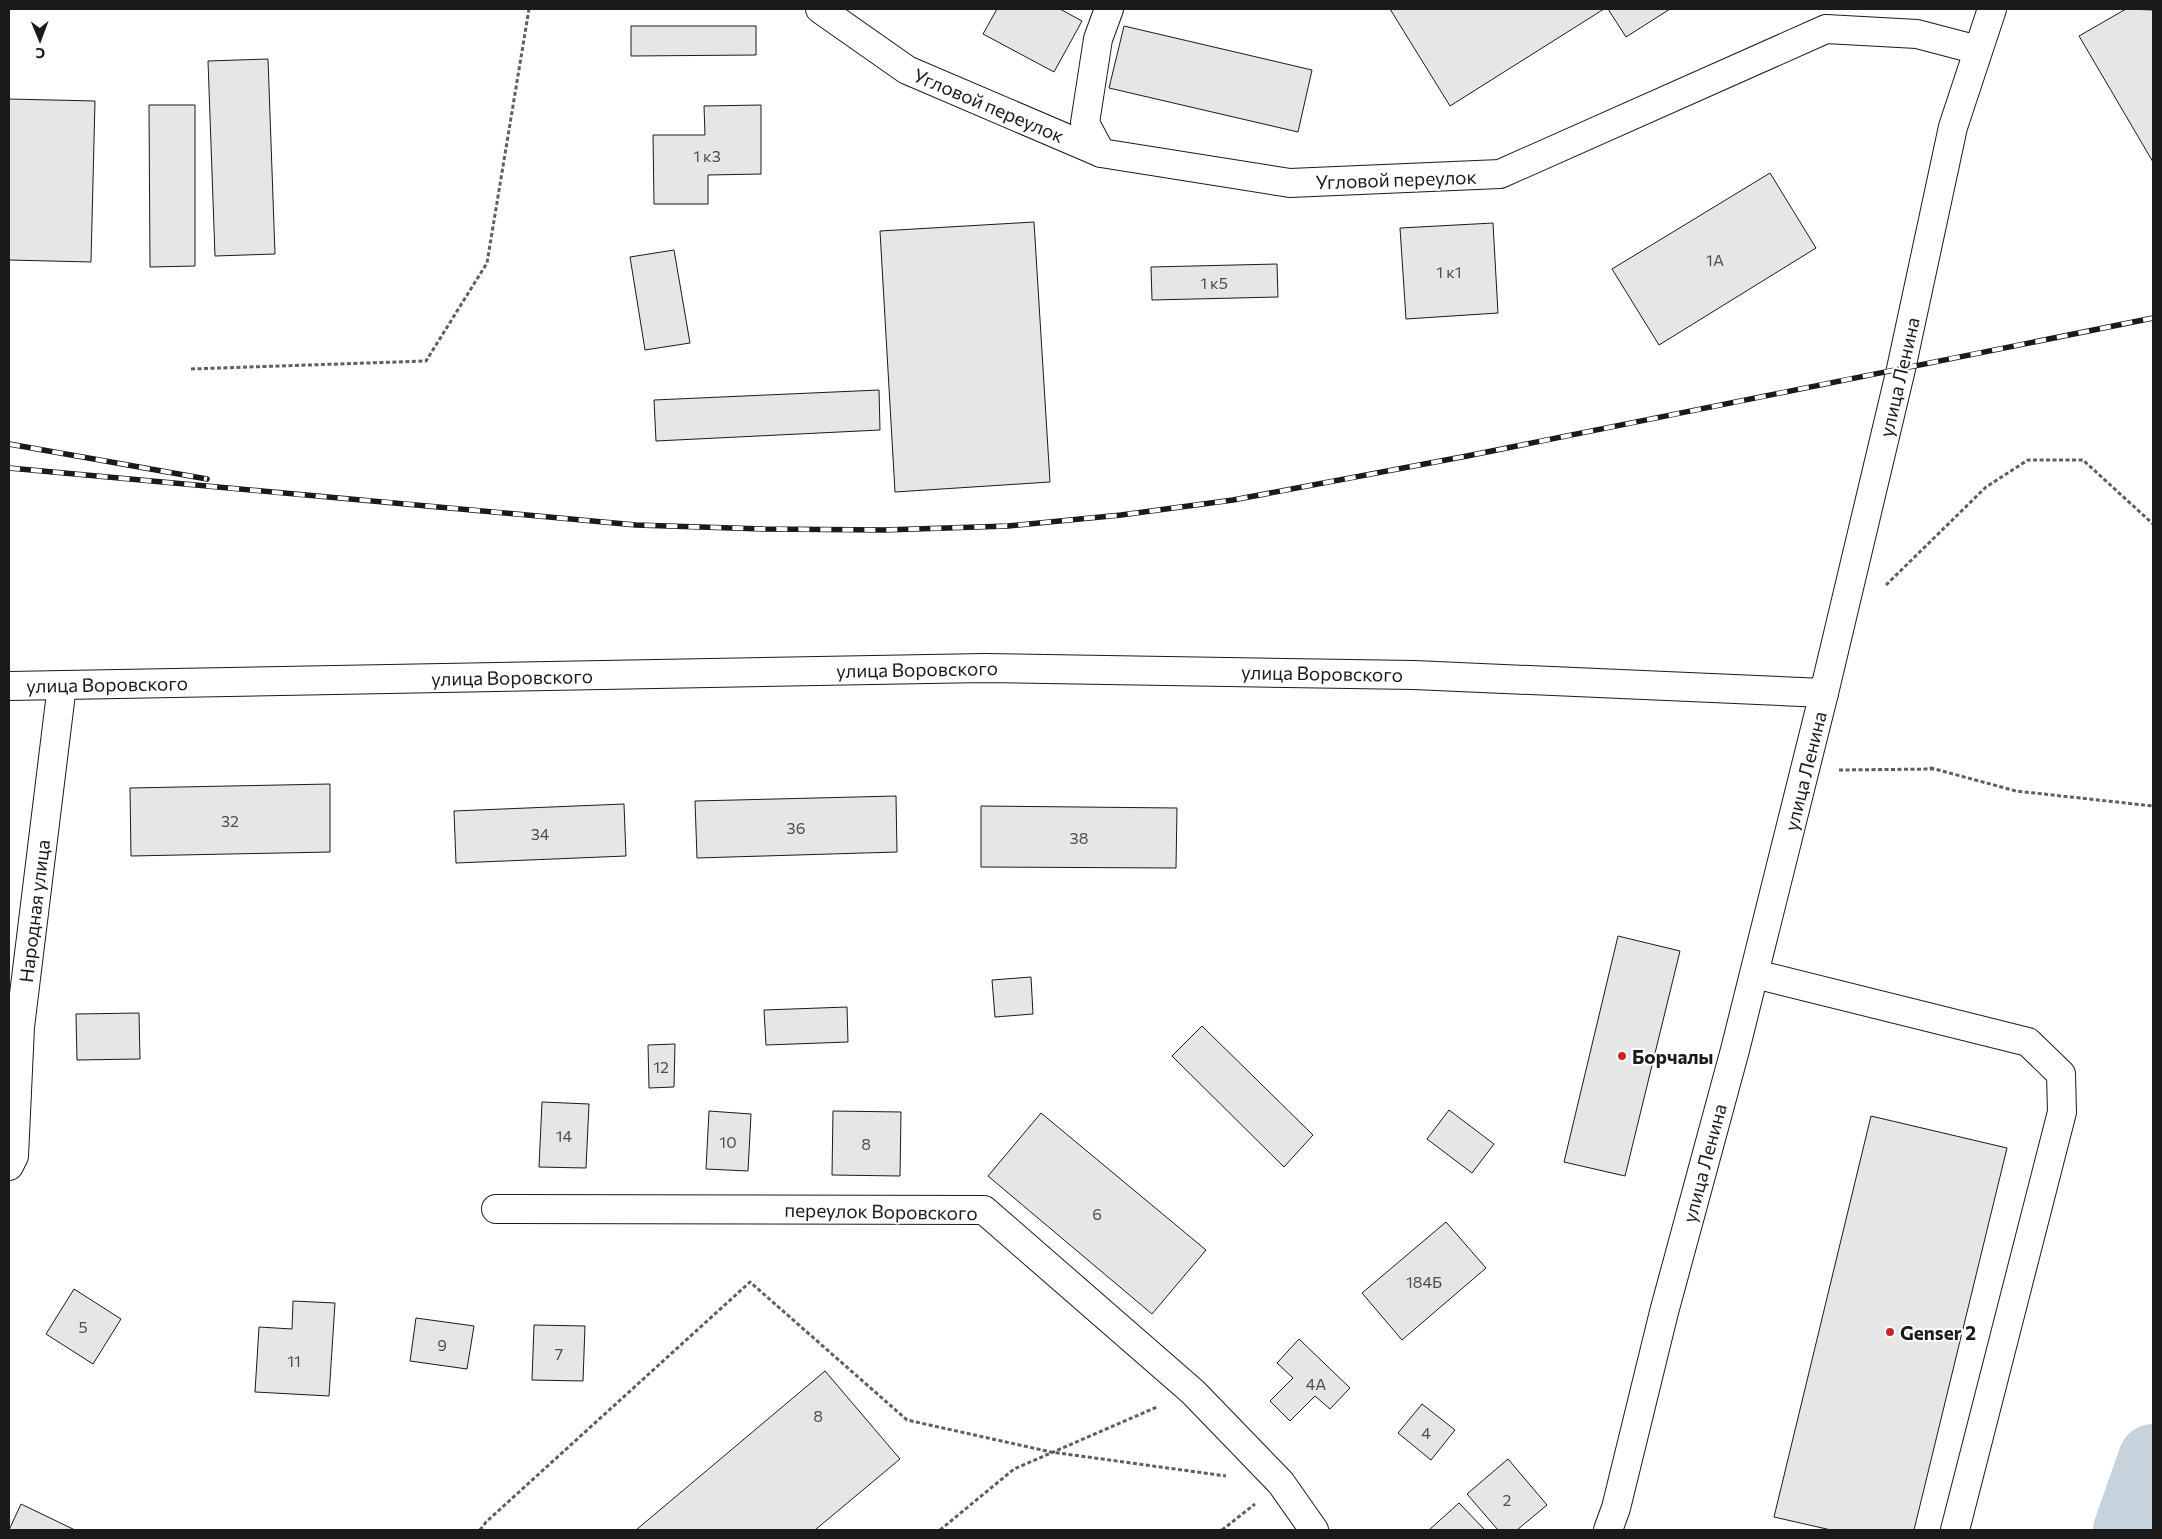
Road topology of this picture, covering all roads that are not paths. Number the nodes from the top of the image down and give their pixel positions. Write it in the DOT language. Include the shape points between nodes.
graph roads {
  1 [pos="820,9"];
  2 [pos="1109,9"];
  3 [pos="1992,9"];
  4 [pos="1978,50"];
  5 [pos="1101,153"];
  6 [pos="62,685"];
  7 [pos="9,686"];
  8 [pos="1824,693"];
  9 [pos="1755,974"];
  10 [pos="9,1166"];
  11 [pos="496,1209"];
  12 [pos="1314,1530"];
  13 [pos="1608,1530"];
  14 [pos="1955,1530"];
  1 -- 5 [label="street, Угловой переулок" via="907,70"];
  2 -- 5 [label="street" via="1098,39 1086,123"];
  3 -- 4 [label="street, улица Ленина"];
  4 -- 5 [label="street, Угловой переулок" via="1917,34 1826,29 1500,174 1290,183"];
  4 -- 8 [label="street, улица Ленина" via="1953,127 1901,369"];
  6 -- 7 [label="street, улица Воровского"];
  6 -- 8 [label="street, улица Воровского" via="984,668 1414,675"];
  6 -- 10 [label="street, Народная улица" via="20,1027 14,1156"];
  8 -- 9 [label="street, улица Ленина"];
  9 -- 13 [label="street, улица Ленина"];
  9 -- 14 [label="street" via="2028,1042 2061,1074 2062,1112"];
  11 -- 12 [label="street, переулок Воровского" via="984,1210 1194,1392 1281,1483"];
}
